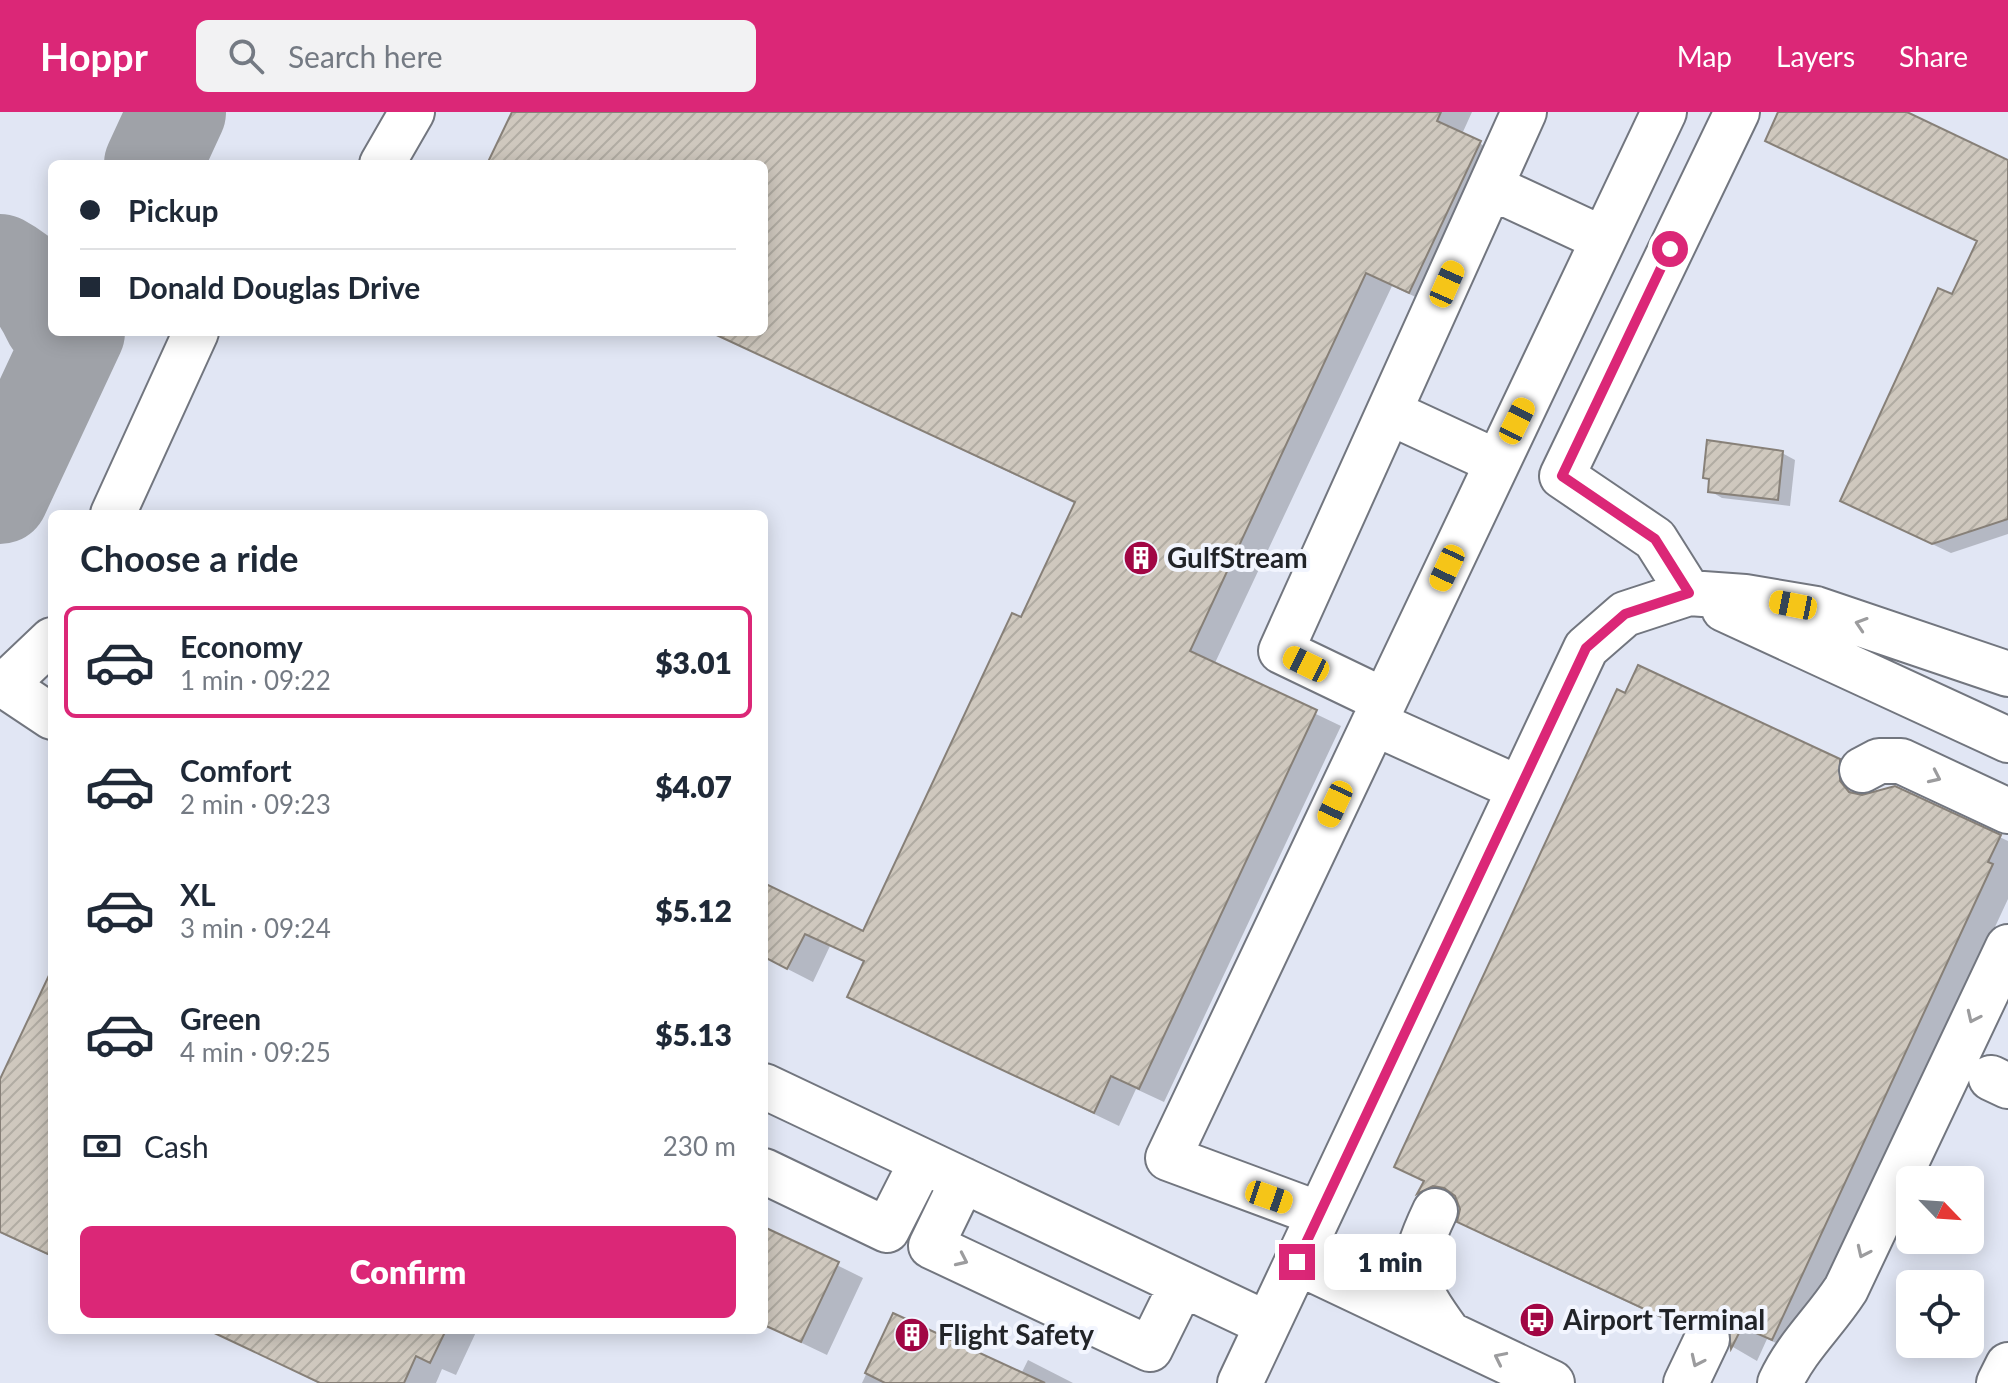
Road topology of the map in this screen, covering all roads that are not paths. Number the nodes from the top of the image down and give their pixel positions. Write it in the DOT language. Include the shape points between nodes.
graph roads {
  1 [pos="412,112"];
  2 [pos="1524,112"];
  3 [pos="1664,112"];
  4 [pos="1737,112"];
  5 [pos="384,160"];
  6 [pos="1491,187"];
  7 [pos="1603,239"];
  8 [pos="194,336"];
  9 [pos="1389,412"];
  10 [pos="1501,455"];
  11 [pos="1562,476"];
  12 [pos="115,510"];
  13 [pos="1689,593"];
  14 [pos="48,644"];
  15 [pos="2008,674"];
  16 [pos="0,683"];
  17 [pos="1378,711"];
  18 [pos="48,714"];
  19 [pos="2008,740"];
  20 [pos="1862,770"];
  21 [pos="1518,788"];
  22 [pos="2008,811"];
  23 [pos="2008,947"];
  24 [pos="768,1088"];
  25 [pos="922,1161"];
  26 [pos="768,1173"];
  27 [pos="963,1180"];
  28 [pos="1435,1211"];
  29 [pos="1319,1214"];
  30 [pos="1297,1262"];
  31 [pos="1182,1284"];
  32 [pos="1267,1324"];
  33 [pos="1449,1334"];
  34 [pos="1707,1339"];
  35 [pos="2008,1365"];
  36 [pos="1240,1383"];
  37 [pos="1552,1383"];
  38 [pos="1686,1383"];
  39 [pos="1780,1383"];
  40 [pos="1999,1383"];
  1 -- 5 [label="street"];
  2 -- 6 [label="street"];
  3 -- 7 [label="street"];
  4 -- 11 [label="street"];
  6 -- 7 [label="street"];
  6 -- 9 [label="street"];
  7 -- 10 [label="street"];
  8 -- 12 [label="street"];
  9 -- 10 [label="street"];
  9 -- 17 [label="street" via="1281,651"];
  10 -- 11 [label="street"];
  10 -- 17 [label="street"];
  11 -- 13 [label="street" via="1655,539"];
  15 -- 13 [label="street, one-way" via="1816,609"];
  13 -- 19 [label="street"];
  13 -- 21 [label="street" via="1625,614 1586,648"];
  14 -- 16 [label="street"];
  16 -- 18 [label="street"];
  17 -- 21 [label="street"];
  17 -- 29 [label="street" via="1168,1158"];
  20 -- 22 [label="street, one-way" via="1879,761 1901,761"];
  21 -- 29 [label="street"];
  23 -- 39 [label="street, one-way" via="1846,1289 1801,1344"];
  24 -- 25 [label="street"];
  25 -- 26 [label="street" via="887,1230"];
  25 -- 27 [label="street"];
  27 -- 31 [label="street"];
  27 -- 31 [label="street, one-way" via="931,1246 1150,1349"];
  28 -- 33 [label="street" via="1418,1246 1416,1274 1423,1299"];
  29 -- 30 [label="street"];
  30 -- 32 [label="street"];
  30 -- 33 [label="street"];
  31 -- 32 [label="street"];
  32 -- 36 [label="street"];
  37 -- 33 [label="street, one-way"];
  34 -- 38 [label="street, one-way"];
  35 -- 40 [label="street"];
}
